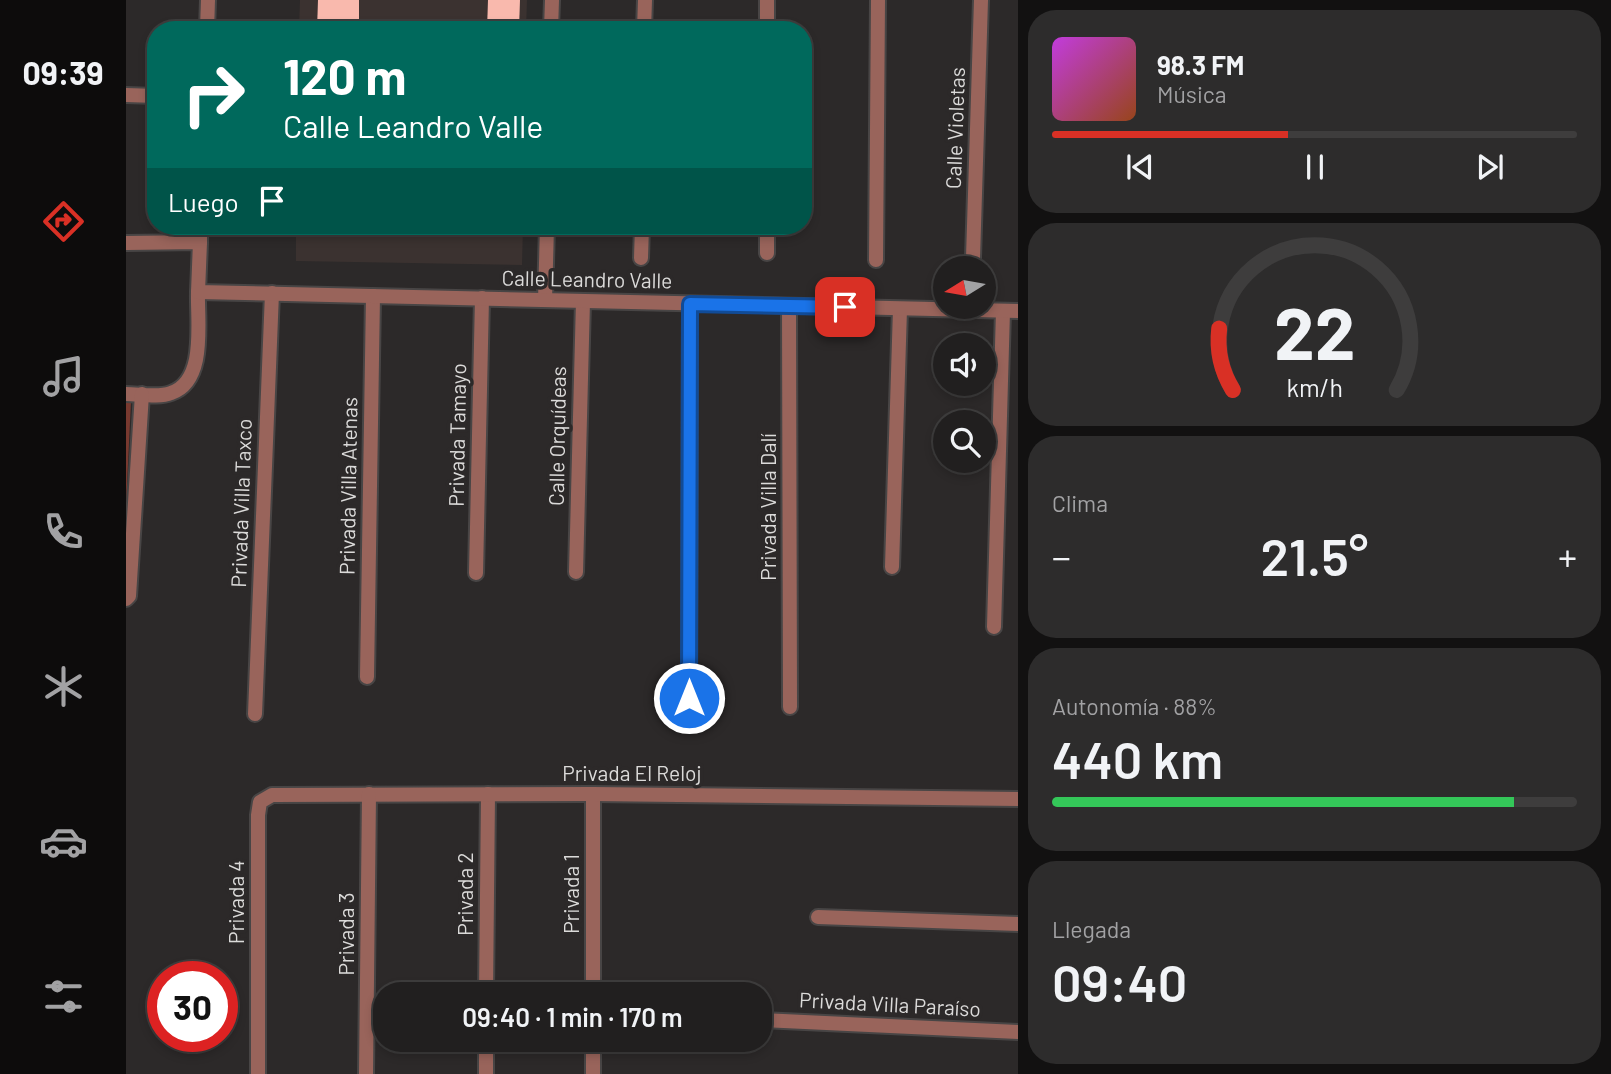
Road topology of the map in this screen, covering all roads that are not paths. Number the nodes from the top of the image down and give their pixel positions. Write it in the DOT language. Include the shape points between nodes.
graph roads {
  1 [pos="208,0"];
  2 [pos="552,0"];
  3 [pos="645,0"];
  4 [pos="767,0"];
  5 [pos="878,0"];
  6 [pos="981,0"];
  7 [pos="207,21"];
  8 [pos="551,21"];
  9 [pos="644,21"];
  10 [pos="767,21"];
  11 [pos="126,95"];
  12 [pos="147,96"];
  13 [pos="200,235"];
  14 [pos="547,235"];
  15 [pos="642,235"];
  16 [pos="767,235"];
  17 [pos="200,242"];
  18 [pos="126,243"];
  19 [pos="767,253"];
  20 [pos="973,256"];
  21 [pos="642,258"];
  22 [pos="876,260"];
  23 [pos="198,292"];
  24 [pos="272,293"];
  25 [pos="373,296"];
  26 [pos="482,298"];
  27 [pos="545,300"];
  28 [pos="583,301"];
  29 [pos="690,304"];
  30 [pos="789,306"];
  31 [pos="900,309"];
  32 [pos="1010,311"];
  33 [pos="126,394"];
  34 [pos="142,394"];
  35 [pos="892,567"];
  36 [pos="576,572"];
  37 [pos="477,573"];
  38 [pos="126,599"];
  39 [pos="994,627"];
  40 [pos="368,677"];
  41 [pos="689,698"];
  42 [pos="790,707"];
  43 [pos="255,714"];
  44 [pos="369,794"];
  45 [pos="488,794"];
  46 [pos="593,794"];
  47 [pos="1018,799"];
  48 [pos="258,815"];
  49 [pos="818,917"];
  50 [pos="1018,924"];
  51 [pos="486,982"];
  52 [pos="593,982"];
  53 [pos="772,1021"];
  54 [pos="1018,1032"];
  55 [pos="486,1052"];
  56 [pos="593,1052"];
  57 [pos="258,1074"];
  58 [pos="366,1074"];
  59 [pos="486,1074"];
  60 [pos="593,1074"];
  1 -- 7 [label="street"];
  2 -- 8 [label="street"];
  3 -- 9 [label="street"];
  4 -- 10 [label="street"];
  5 -- 22 [label="street"];
  6 -- 20 [label="street, Calle Violetas"];
  11 -- 12 [label="street"];
  13 -- 17 [label="street"];
  14 -- 27 [label="street"];
  15 -- 21 [label="street"];
  16 -- 19 [label="street"];
  17 -- 18 [label="street"];
  17 -- 23 [label="street"];
  23 -- 24 [label="street, Calle Leandro Valle"];
  23 -- 34 [label="street" via="196,364 188,382 171,394"];
  24 -- 25 [label="street, Calle Leandro Valle"];
  24 -- 43 [label="street, Privada Villa Taxco"];
  25 -- 26 [label="street, Calle Leandro Valle"];
  25 -- 40 [label="street, Privada Villa Atenas"];
  26 -- 27 [label="street, Calle Leandro Valle"];
  26 -- 37 [label="street, Privada Tamayo"];
  27 -- 28 [label="street, Calle Leandro Valle"];
  28 -- 29 [label="street, Calle Leandro Valle"];
  28 -- 36 [label="street, Calle Orquídeas"];
  29 -- 30 [label="street, Calle Leandro Valle"];
  29 -- 41 [label="street"];
  30 -- 31 [label="street, Calle Leandro Valle"];
  30 -- 42 [label="street, Privada Villa Dalí"];
  31 -- 32 [label="street, Calle Leandro Valle"];
  31 -- 35 [label="street"];
  32 -- 39 [label="street"];
  33 -- 34 [label="street"];
  34 -- 38 [label="street"];
  44 -- 45 [label="street, Privada El Reloj"];
  44 -- 48 [label="street, Privada El Reloj" via="272,795 260,802"];
  44 -- 58 [label="street, Privada 3"];
  45 -- 46 [label="street, Privada El Reloj"];
  45 -- 51 [label="street, Privada 2"];
  46 -- 47 [label="street, Privada El Reloj"];
  46 -- 52 [label="street, Privada 1"];
  48 -- 57 [label="street, Privada 4"];
  49 -- 50 [label="street"];
  53 -- 54 [label="street, Privada Villa Paraíso"];
  55 -- 59 [label="street"];
  56 -- 60 [label="street"];
}
